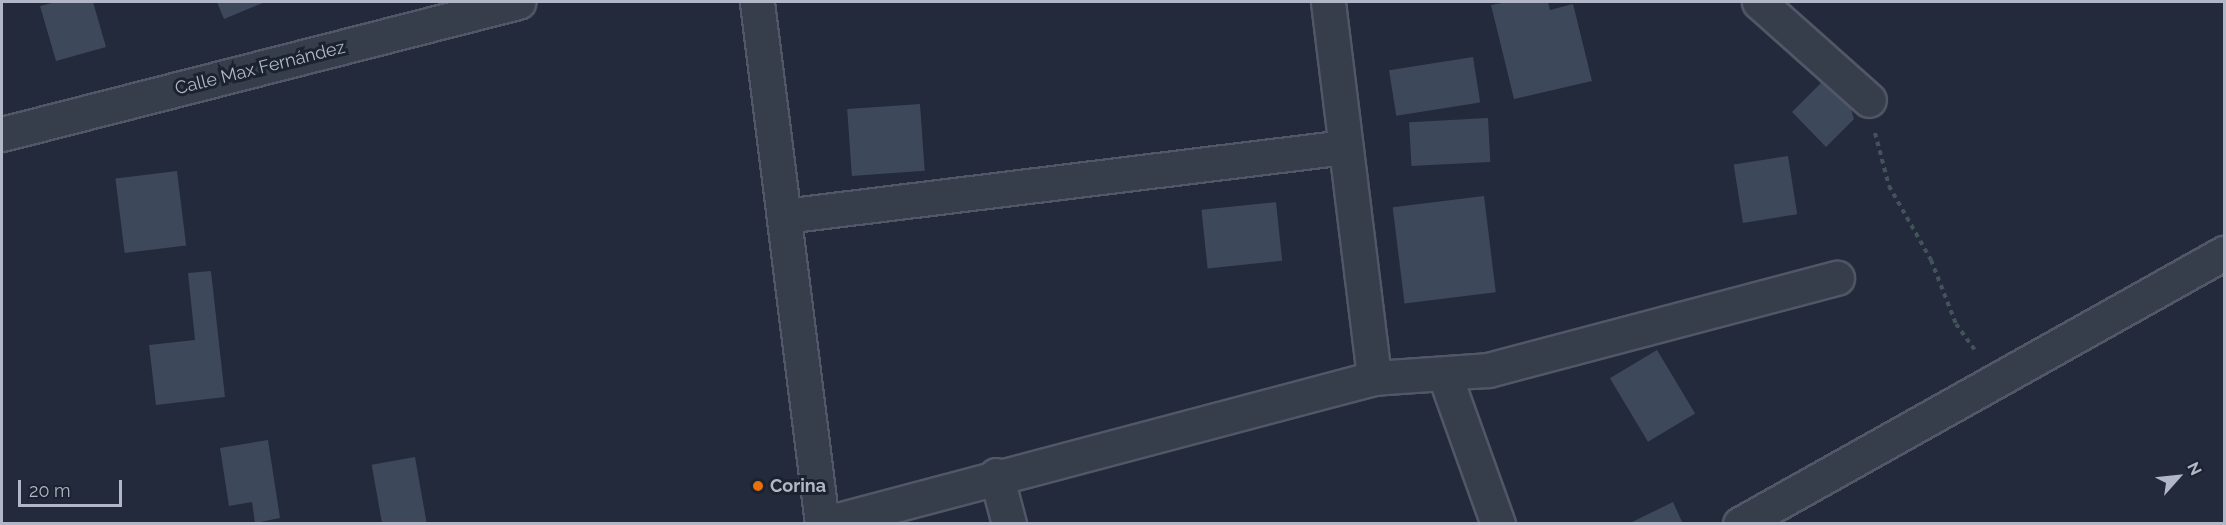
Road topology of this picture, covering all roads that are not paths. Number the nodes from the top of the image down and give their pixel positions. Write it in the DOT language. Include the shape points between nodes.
graph roads {
  1 [pos="519,2"];
  2 [pos="757,2"];
  3 [pos="1328,2"];
  4 [pos="1759,2"];
  5 [pos="1869,100"];
  6 [pos="2,134"];
  7 [pos="1345,147"];
  8 [pos="784,216"];
  9 [pos="2224,253"];
  10 [pos="1838,278"];
  11 [pos="1445,376"];
  12 [pos="1374,378"];
  13 [pos="996,475"];
  14 [pos="823,524"];
  15 [pos="1009,524"];
  16 [pos="1498,524"];
  17 [pos="1740,524"];
  1 -- 6 [label="street, Calle Max Fernández"];
  2 -- 8 [label="street"];
  3 -- 7 [label="street"];
  4 -- 5 [label="street"];
  7 -- 8 [label="street"];
  7 -- 12 [label="street"];
  8 -- 14 [label="street"];
  9 -- 17 [label="street"];
  10 -- 11 [label="street"];
  11 -- 12 [label="street"];
  11 -- 16 [label="street"];
  12 -- 13 [label="street"];
  13 -- 14 [label="street"];
  13 -- 15 [label="street"];
}
